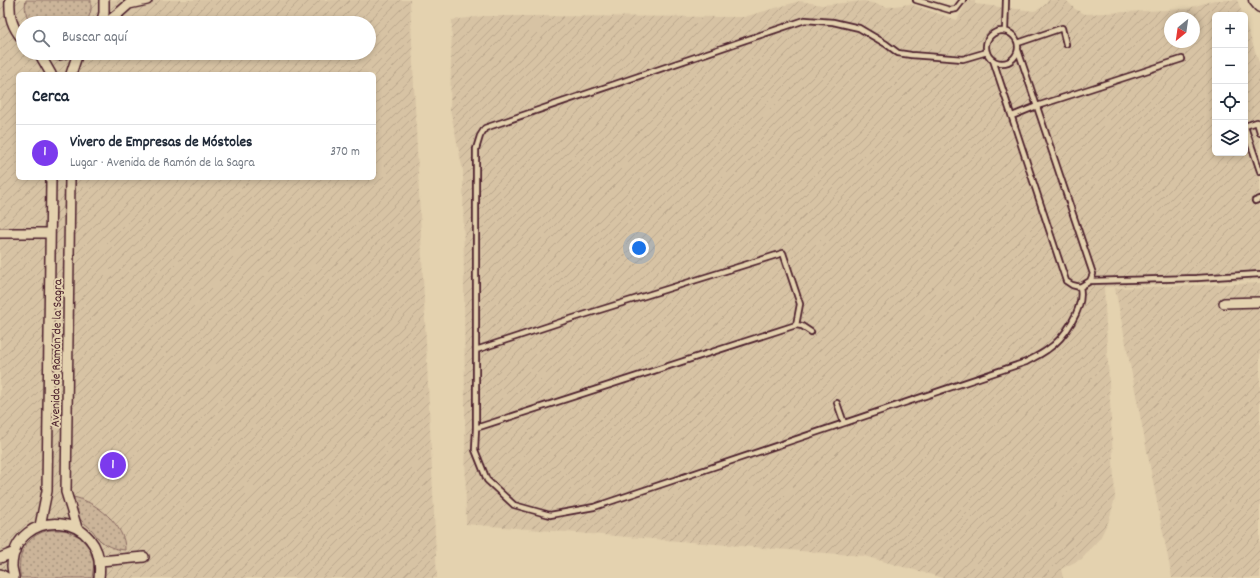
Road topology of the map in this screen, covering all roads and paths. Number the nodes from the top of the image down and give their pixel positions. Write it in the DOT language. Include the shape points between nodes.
graph roads {
  1 [pos="10,0"];
  2 [pos="104,0"];
  3 [pos="147,0"];
  4 [pos="916,0"];
  5 [pos="963,0"];
  6 [pos="1006,0"];
  7 [pos="1257,0"];
  8 [pos="925,1"];
  9 [pos="127,2"];
  10 [pos="1260,5"];
  11 [pos="0,12"];
  12 [pos="10,15"];
  13 [pos="103,16"];
  14 [pos="113,16"];
  15 [pos="16,31"];
  16 [pos="1005,31"];
  17 [pos="1018,43"];
  18 [pos="1066,44"];
  19 [pos="1018,50"];
  20 [pos="987,52"];
  21 [pos="1182,59"];
  22 [pos="43,60"];
  23 [pos="76,60"];
  24 [pos="993,60"];
  25 [pos="50,72"];
  26 [pos="72,72"];
  27 [pos="1037,106"];
  28 [pos="1012,116"];
  29 [pos="1248,125"];
  30 [pos="1260,132"];
  31 [pos="1248,135"];
  32 [pos="1260,171"];
  33 [pos="50,180"];
  34 [pos="70,180"];
  35 [pos="0,233"];
  36 [pos="50,233"];
  37 [pos="1260,274"];
  38 [pos="1090,281"];
  39 [pos="1080,287"];
  40 [pos="1260,302"];
  41 [pos="1224,303"];
  42 [pos="796,325"];
  43 [pos="811,332"];
  44 [pos="476,350"];
  45 [pos="837,403"];
  46 [pos="844,423"];
  47 [pos="476,428"];
  48 [pos="40,526"];
  49 [pos="77,528"];
  50 [pos="15,552"];
  51 [pos="144,557"];
  52 [pos="0,558"];
  53 [pos="100,561"];
  54 [pos="0,574"];
  55 [pos="7,578"];
  56 [pos="14,578"];
  57 [pos="99,578"];
  1 -- 12 [label="street"];
  2 -- 13 [label="street"];
  3 -- 9 [label="street"];
  4 -- 8 [label="lane"];
  5 -- 8 [label="lane" via="956,9 950,10"];
  6 -- 16 [label="lane"];
  7 -- 10 [label="main road"];
  9 -- 14 [label="street"];
  11 -- 12 [label="street"];
  12 -- 15 [label="street"];
  16 -- 17 [label="lane" via="1010,32"];
  16 -- 20 [label="lane" via="990,36 986,46"];
  17 -- 18 [label="lane" via="1062,28"];
  17 -- 19 [label="lane"];
  19 -- 24 [label="lane" via="1008,62"];
  19 -- 27 [label="lane"];
  20 -- 24 [label="lane"];
  20 -- 44 [label="lane" via="963,59 911,55 898,52 859,28 833,22 805,20 485,128 476,149"];
  21 -- 27 [label="lane"];
  22 -- 25 [label="street"];
  23 -- 26 [label="street"];
  24 -- 28 [label="lane"];
  27 -- 28 [label="lane"];
  27 -- 38 [label="lane" via="1093,274"];
  28 -- 39 [label="lane" via="1066,281"];
  29 -- 30 [label="lane" via="1257,122"];
  31 -- 32 [label="lane"];
  33 -- 36 [label="street, Avenida de Ramón de la Sagra"];
  34 -- 49 [label="street, Avenida de Ramón de la Sagra" via="66,492"];
  35 -- 36 [label="street"];
  36 -- 48 [label="street, Avenida de Ramón de la Sagra" via="47,491"];
  37 -- 38 [label="lane"];
  38 -- 39 [label="lane"];
  39 -- 46 [label="lane" via="1079,306 1072,322 1048,350 1026,362"];
  40 -- 41 [label="street"];
  42 -- 43 [label="lane"];
  42 -- 44 [label="lane" via="800,304 783,253"];
  42 -- 47 [label="lane"];
  44 -- 47 [label="lane"];
  45 -- 46 [label="lane"];
  46 -- 47 [label="lane" via="594,507 550,515 514,505 487,480 474,450"];
  48 -- 49 [label="street" via="52,523"];
  48 -- 50 [label="street" via="21,541"];
  49 -- 53 [label="street" via="88,536 96,548"];
  50 -- 52 [label="street"];
  50 -- 56 [label="street" via="12,566"];
  51 -- 53 [label="street"];
  53 -- 57 [label="street"];
  54 -- 55 [label="street"];
}
